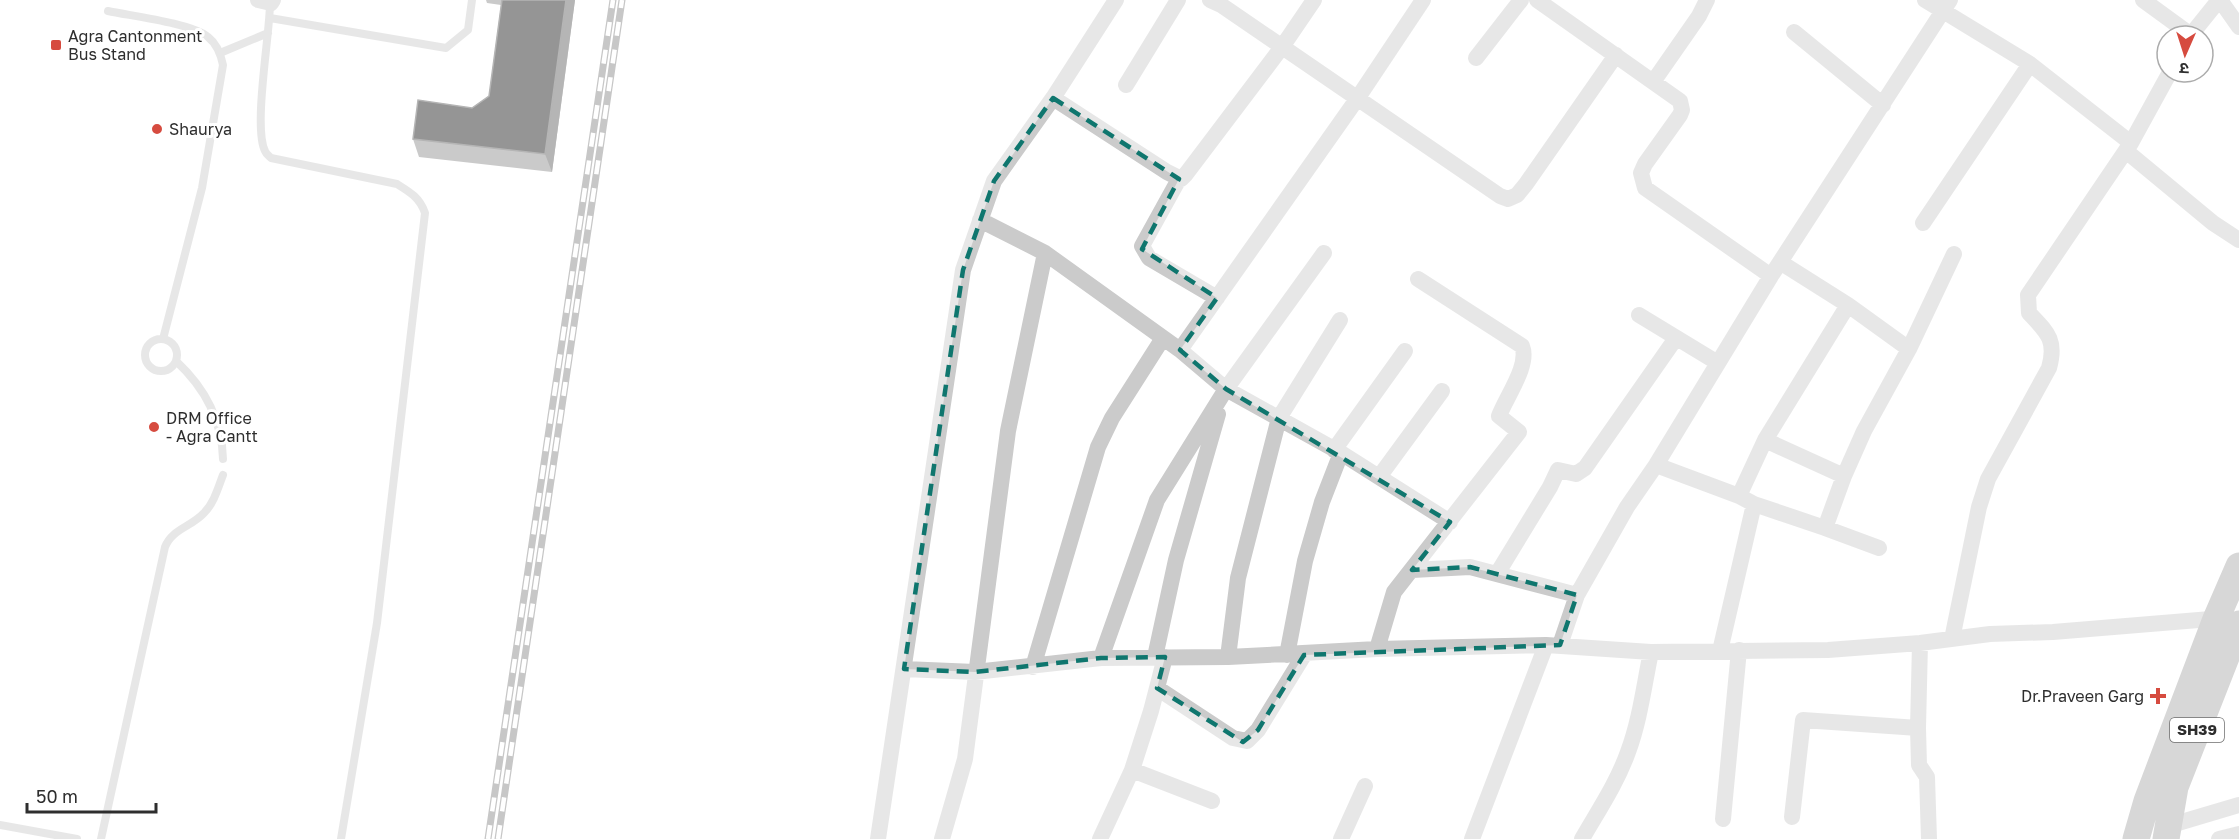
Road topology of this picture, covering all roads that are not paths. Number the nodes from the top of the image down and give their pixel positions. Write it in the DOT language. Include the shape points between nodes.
graph roads {
  1 [pos="472,0"];
  2 [pos="1116,0"];
  3 [pos="1178,0"];
  4 [pos="1314,0"];
  5 [pos="1423,0"];
  6 [pos="1521,0"];
  7 [pos="1537,0"];
  8 [pos="1707,0"];
  9 [pos="1925,0"];
  10 [pos="2143,0"];
  11 [pos="2220,0"];
  12 [pos="1219,2"];
  13 [pos="268,5"];
  14 [pos="1946,6"];
  15 [pos="108,11"];
  16 [pos="2176,24"];
  17 [pos="2200,24"];
  18 [pos="2239,27"];
  19 [pos="1794,32"];
  20 [pos="268,33"];
  21 [pos="1282,47"];
  22 [pos="220,53"];
  23 [pos="1616,55"];
  24 [pos="1476,58"];
  25 [pos="2030,64"];
  26 [pos="1653,82"];
  27 [pos="2163,84"];
  28 [pos="1126,85"];
  29 [pos="1053,98"];
  30 [pos="1357,99"];
  31 [pos="1883,105"];
  32 [pos="2128,147"];
  33 [pos="1179,179"];
  34 [pos="980,220"];
  35 [pos="1923,223"];
  36 [pos="2239,240"];
  37 [pos="1045,252"];
  38 [pos="1324,253"];
  39 [pos="1954,254"];
  40 [pos="1776,269"];
  41 [pos="1418,279"];
  42 [pos="1217,298"];
  43 [pos="1848,305"];
  44 [pos="1639,315"];
  45 [pos="1340,320"];
  46 [pos="1163,338"];
  47 [pos="1676,338"];
  48 [pos="163,339"];
  49 [pos="1180,350"];
  50 [pos="1909,350"];
  51 [pos="1405,351"];
  52 [pos="176,361"];
  53 [pos="1718,363"];
  54 [pos="1442,391"];
  55 [pos="1223,394"];
  56 [pos="1279,418"];
  57 [pos="1765,440"];
  58 [pos="1338,451"];
  59 [pos="223,459"];
  60 [pos="1656,465"];
  61 [pos="222,475"];
  62 [pos="1844,476"];
  63 [pos="1379,477"];
  64 [pos="1739,496"];
  65 [pos="1754,504"];
  66 [pos="1450,522"];
  67 [pos="1825,528"];
  68 [pos="1879,548"];
  69 [pos="2239,566"];
  70 [pos="1412,570"];
  71 [pos="1497,573"];
  72 [pos="1576,595"];
  73 [pos="2231,620"];
  74 [pos="1952,639"];
  75 [pos="1920,643"];
  76 [pos="1553,645"];
  77 [pos="1377,650"];
  78 [pos="1739,650"];
  79 [pos="1720,651"];
  80 [pos="1651,652"];
  81 [pos="1296,655"];
  82 [pos="1160,657"];
  83 [pos="1228,657"];
  84 [pos="1101,658"];
  85 [pos="1033,667"];
  86 [pos="904,669"];
  87 [pos="975,672"];
  88 [pos="1157,688"];
  89 [pos="1918,728"];
  90 [pos="1132,770"];
  91 [pos="1365,786"];
  92 [pos="1212,801"];
  93 [pos="2239,805"];
  94 [pos="1792,817"];
  95 [pos="1723,819"];
  96 [pos="0,825"];
  97 [pos="2167,832"];
  98 [pos="2239,834"];
  99 [pos="2132,837"];
  100 [pos="77,839"];
  101 [pos="101,839"];
  102 [pos="341,839"];
  103 [pos="878,839"];
  104 [pos="942,839"];
  105 [pos="1100,839"];
  106 [pos="1341,839"];
  107 [pos="1472,839"];
  108 [pos="1582,839"];
  109 [pos="1929,839"];
  110 [pos="2219,839"];
  1 -- 13 [label="lane" via="468,30 446,48"];
  2 -- 29 [label="street"];
  3 -- 28 [label="street"];
  4 -- 21 [label="street"];
  5 -- 30 [label="street"];
  6 -- 24 [label="street"];
  7 -- 23 [label="street"];
  8 -- 26 [label="street"];
  9 -- 14 [label="street"];
  10 -- 16 [label="street"];
  11 -- 17 [label="street"];
  11 -- 18 [label="street"];
  12 -- 21 [label="street"];
  13 -- 20 [label="lane"];
  14 -- 25 [label="street"];
  14 -- 31 [label="street"];
  15 -- 22 [label="lane" via="182,26 208,37"];
  19 -- 31 [label="street"];
  20 -- 22 [label="lane"];
  20 -- 102 [label="lane" via="261,116 262,140 271,158 397,184 422,203 425,213 377,623"];
  21 -- 30 [label="street"];
  21 -- 33 [label="street"];
  22 -- 48 [label="lane" via="222,75 202,188"];
  23 -- 26 [label="street"];
  23 -- 30 [label="street" via="1526,184 1517,195 1508,198"];
  25 -- 32 [label="street"];
  25 -- 35 [label="street"];
  26 -- 40 [label="street" via="1680,101 1682,110 1645,164 1641,173 1645,188"];
  27 -- 32 [label="street"];
  29 -- 33 [label="street"];
  29 -- 34 [label="street" via="994,181"];
  30 -- 42 [label="street"];
  31 -- 40 [label="street"];
  32 -- 36 [label="street" via="2213,224"];
  32 -- 74 [label="street" via="2028,296 2029,313 2044,328 2052,343 2052,356 1988,479"];
  33 -- 42 [label="street" via="1142,246 1149,258"];
  34 -- 37 [label="street"];
  34 -- 86 [label="street" via="963,270"];
  37 -- 46 [label="street"];
  37 -- 87 [label="street" via="1008,431"];
  38 -- 55 [label="street"];
  39 -- 50 [label="street"];
  40 -- 43 [label="street"];
  40 -- 53 [label="street"];
  41 -- 66 [label="street" via="1522,346 1525,352 1524,365 1499,416 1519,434"];
  42 -- 49 [label="street"];
  43 -- 50 [label="street"];
  43 -- 57 [label="street"];
  44 -- 47 [label="street"];
  45 -- 56 [label="street"];
  46 -- 49 [label="street"];
  46 -- 85 [label="street" via="1098,447"];
  47 -- 53 [label="street"];
  47 -- 71 [label="street" via="1585,468 1576,474 1558,470"];
  48 -- 52 [label="lane" via="177,351"];
  48 -- 52 [label="lane" via="147,347 146,362 159,371 169,369"];
  49 -- 55 [label="street"];
  50 -- 62 [label="street" via="1864,430"];
  51 -- 58 [label="street"];
  52 -- 59 [label="lane" via="189,373 213,410 223,441"];
  53 -- 60 [label="street"];
  54 -- 63 [label="street"];
  55 -- 56 [label="street"];
  55 -- 82 [label="street" via="1176,560"];
  55 -- 84 [label="street" via="1157,500"];
  56 -- 58 [label="street"];
  56 -- 83 [label="street" via="1238,578"];
  57 -- 62 [label="street"];
  57 -- 64 [label="street"];
  58 -- 63 [label="street"];
  58 -- 81 [label="street" via="1305,561"];
  60 -- 64 [label="street"];
  60 -- 72 [label="street"];
  61 -- 101 [label="lane" via="216,496 205,512 173,534 165,547"];
  62 -- 67 [label="street"];
  63 -- 66 [label="street"];
  64 -- 65 [label="street"];
  65 -- 67 [label="street"];
  65 -- 79 [label="street"];
  66 -- 70 [label="street"];
  67 -- 68 [label="street"];
  69 -- 73 [label="main road, SH39"];
  70 -- 71 [label="street" via="1470,567"];
  70 -- 77 [label="street" via="1391,599"];
  71 -- 72 [label="street"];
  72 -- 76 [label="street"];
  73 -- 74 [label="street"];
  73 -- 97 [label="main road, SH39" via="2175,787"];
  73 -- 99 [label="main road, SH39"];
  74 -- 75 [label="street"];
  75 -- 78 [label="street" via="1828,650"];
  75 -- 89 [label="street"];
  76 -- 77 [label="street"];
  76 -- 80 [label="street"];
  76 -- 107 [label="street"];
  77 -- 81 [label="street"];
  78 -- 79 [label="street"];
  78 -- 95 [label="street"];
  79 -- 80 [label="street"];
  80 -- 108 [label="street" via="1627,755"];
  81 -- 83 [label="street"];
  81 -- 88 [label="street" via="1258,730 1243,742"];
  82 -- 83 [label="street"];
  82 -- 84 [label="street"];
  82 -- 88 [label="street"];
  84 -- 85 [label="street"];
  85 -- 87 [label="street"];
  86 -- 87 [label="street"];
  86 -- 103 [label="street"];
  87 -- 104 [label="street" via="964,759"];
  88 -- 90 [label="street"];
  89 -- 94 [label="street" via="1803,720"];
  89 -- 109 [label="street" via="1919,765 1927,777"];
  90 -- 92 [label="street"];
  90 -- 105 [label="street"];
  91 -- 106 [label="street"];
  93 -- 97 [label="street"];
  96 -- 100 [label="lane"];
  97 -- 99 [label="main road, SH39"];
  98 -- 110 [label="street"];
}
